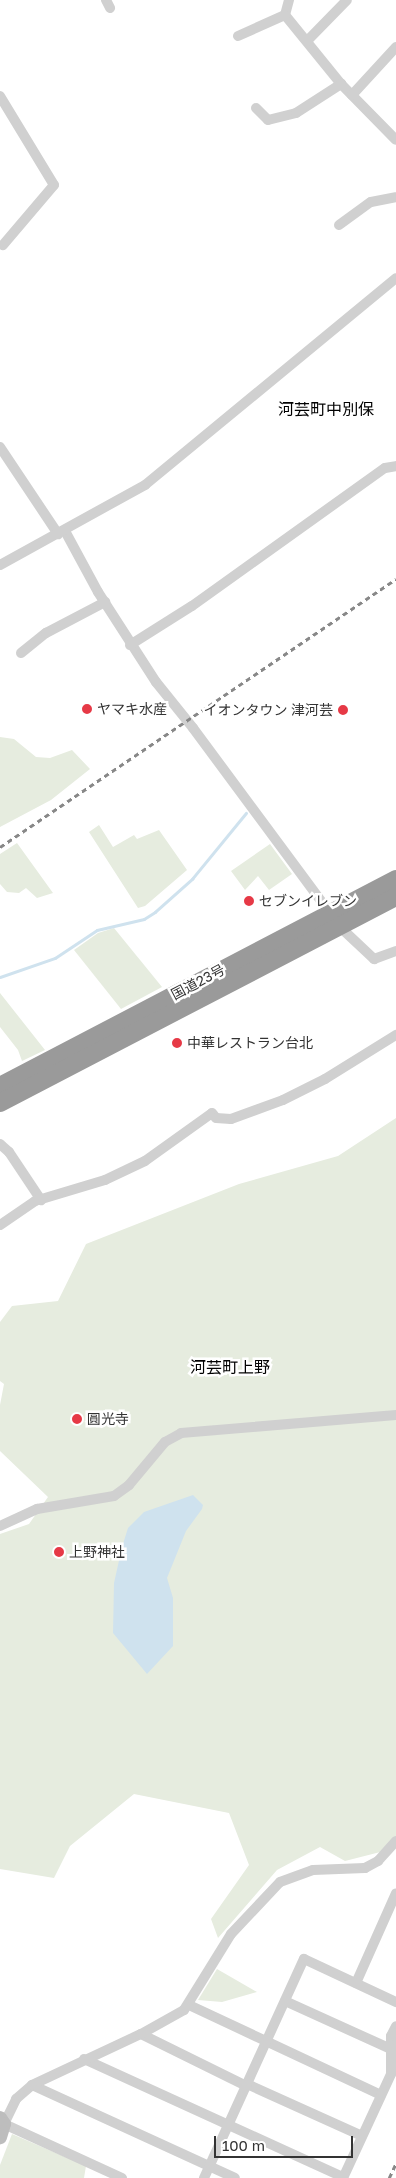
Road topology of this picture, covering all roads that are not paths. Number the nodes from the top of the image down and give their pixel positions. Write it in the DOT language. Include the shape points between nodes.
graph roads {
  1 [pos="289,0"];
  2 [pos="347,0"];
  3 [pos="286,15"];
  4 [pos="238,36"];
  5 [pos="306,42"];
  6 [pos="396,47"];
  7 [pos="341,84"];
  8 [pos="352,95"];
  9 [pos="0,96"];
  10 [pos="256,108"];
  11 [pos="396,140"];
  12 [pos="396,197"];
  13 [pos="339,225"];
  14 [pos="1,247"];
  15 [pos="396,278"];
  16 [pos="0,447"];
  17 [pos="396,466"];
  18 [pos="61,533"];
  19 [pos="0,565"];
  20 [pos="105,602"];
  21 [pos="130,645"];
  22 [pos="21,652"];
  23 [pos="396,879"];
  24 [pos="396,897"];
  25 [pos="335,920"];
  26 [pos="396,951"];
  27 [pos="396,1035"];
  28 [pos="0,1086"];
  29 [pos="0,1103"];
  30 [pos="0,1144"];
  31 [pos="41,1200"];
  32 [pos="0,1225"];
  33 [pos="396,1415"];
  34 [pos="1,1524"];
  35 [pos="396,1841"];
  36 [pos="396,1893"];
  37 [pos="356,1983"];
  38 [pos="285,2001"];
  39 [pos="396,2002"];
  40 [pos="189,2005"];
  41 [pos="396,2026"];
  42 [pos="140,2034"];
  43 [pos="267,2042"];
  44 [pos="392,2049"];
  45 [pos="84,2059"];
  46 [pos="32,2085"];
  47 [pos="247,2085"];
  48 [pos="381,2095"];
  49 [pos="228,2125"];
  50 [pos="2,2126"];
  51 [pos="362,2136"];
  52 [pos="209,2166"];
  53 [pos="122,2178"];
  54 [pos="204,2178"];
  55 [pos="235,2178"];
  56 [pos="343,2178"];
  1 -- 3 [label="street"];
  2 -- 5 [label="street"];
  3 -- 4 [label="street"];
  3 -- 5 [label="street"];
  5 -- 7 [label="street"];
  6 -- 8 [label="street"];
  7 -- 8 [label="street"];
  7 -- 10 [label="street" via="296,113 268,120"];
  8 -- 11 [label="street"];
  9 -- 14 [label="street" via="54,185"];
  12 -- 13 [label="street" via="371,202"];
  15 -- 18 [label="street" via="165,470 125,498"];
  16 -- 18 [label="street"];
  17 -- 21 [label="street" via="385,468 198,602"];
  18 -- 19 [label="street"];
  18 -- 20 [label="street"];
  20 -- 21 [label="street"];
  20 -- 22 [label="street" via="46,633"];
  21 -- 25 [label="street"];
  23 -- 25 [label="highway, 国道23号"];
  24 -- 25 [label="highway, 国道23号"];
  25 -- 26 [label="street" via="374,960"];
  25 -- 28 [label="highway, 国道23号"];
  25 -- 29 [label="highway, 国道23号"];
  27 -- 31 [label="street" via="283,1100 231,1120 216,1118 212,1113 145,1162 105,1180"];
  30 -- 31 [label="street" via="9,1152"];
  31 -- 32 [label="street"];
  33 -- 34 [label="street" via="181,1433 160,1447 129,1485 114,1496 37,1509"];
  35 -- 40 [label="street" via="371,1865 313,1870 280,1882 231,1934"];
  36 -- 37 [label="street"];
  37 -- 38 [label="street" via="304,1960"];
  37 -- 39 [label="street"];
  38 -- 43 [label="street"];
  38 -- 44 [label="street"];
  40 -- 42 [label="street"];
  40 -- 43 [label="street"];
  41 -- 44 [label="street" via="391,2036"];
  42 -- 45 [label="street"];
  42 -- 47 [label="street"];
  43 -- 47 [label="street"];
  43 -- 48 [label="street"];
  44 -- 48 [label="street" via="391,2074"];
  45 -- 46 [label="street"];
  45 -- 49 [label="street"];
  46 -- 50 [label="street" via="16,2099"];
  46 -- 52 [label="street"];
  47 -- 49 [label="street"];
  47 -- 51 [label="street"];
  48 -- 51 [label="street"];
  49 -- 52 [label="street"];
  49 -- 56 [label="street"];
  50 -- 53 [label="street"];
  51 -- 56 [label="street"];
  52 -- 54 [label="street"];
  52 -- 55 [label="street"];
}
